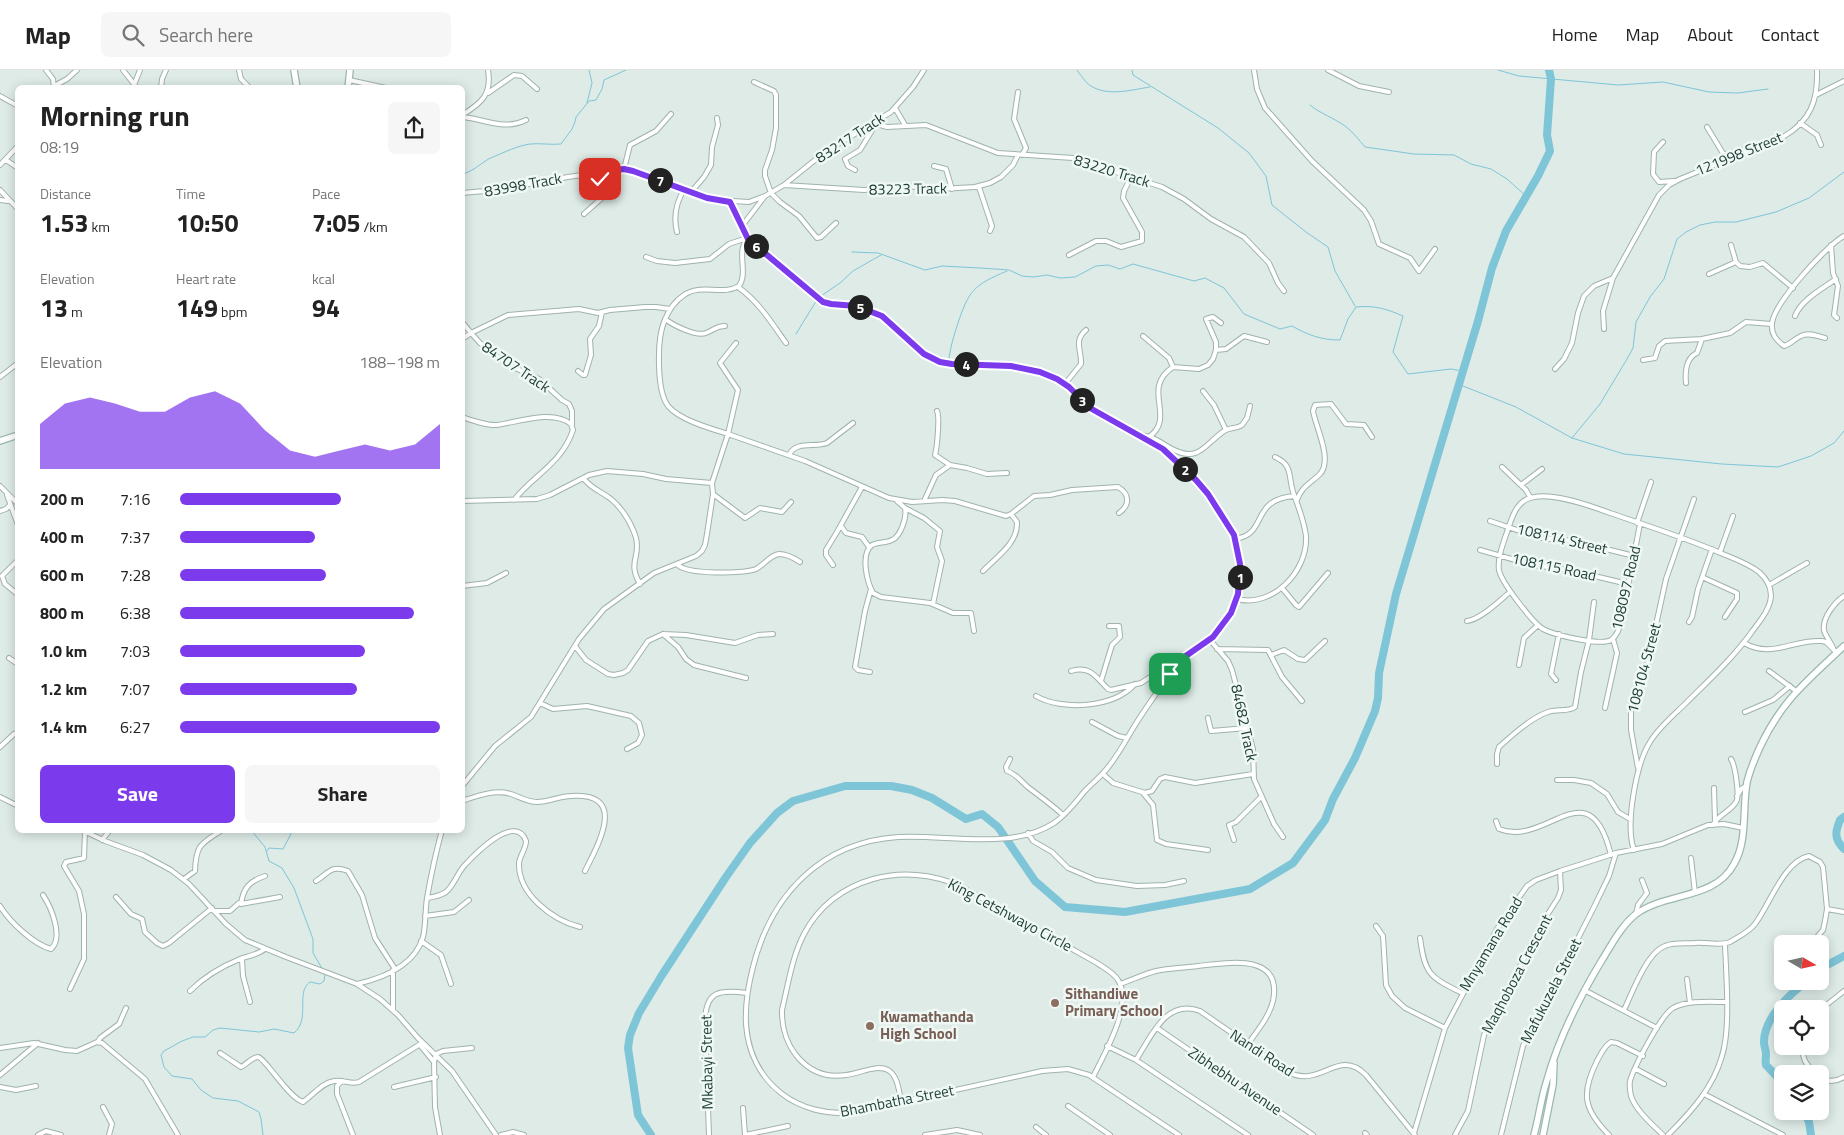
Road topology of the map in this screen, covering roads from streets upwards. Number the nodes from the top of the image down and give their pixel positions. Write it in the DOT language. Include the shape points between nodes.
graph roads {
  1 [pos="46,70"];
  2 [pos="77,70"];
  3 [pos="123,70"];
  4 [pos="140,70"];
  5 [pos="166,70"];
  6 [pos="239,70"];
  7 [pos="294,70"];
  8 [pos="350,70"];
  9 [pos="488,70"];
  10 [pos="924,70"];
  11 [pos="1254,70"];
  12 [pos="1328,70"];
  13 [pos="1817,70"];
  14 [pos="349,80"];
  15 [pos="1844,81"];
  16 [pos="754,82"];
  17 [pos="54,85"];
  18 [pos="57,85"];
  19 [pos="135,85"];
  20 [pos="136,85"];
  21 [pos="162,85"];
  22 [pos="247,85"];
  23 [pos="296,85"];
  24 [pos="348,85"];
  25 [pos="372,85"];
  26 [pos="537,89"];
  27 [pos="1018,92"];
  28 [pos="1389,92"];
  29 [pos="488,93"];
  30 [pos="1816,95"];
  31 [pos="0,96"];
  32 [pos="15,104"];
  33 [pos="895,108"];
  34 [pos="465,113"];
  35 [pos="671,114"];
  36 [pos="465,116"];
  37 [pos="717,118"];
  38 [pos="526,120"];
  39 [pos="1800,122"];
  40 [pos="874,124"];
  41 [pos="905,125"];
  42 [pos="1706,127"];
  43 [pos="1663,142"];
  44 [pos="1764,145"];
  45 [pos="1821,145"];
  46 [pos="15,150"];
  47 [pos="1010,155"];
  48 [pos="1020,155"];
  49 [pos="6,160"];
  50 [pos="1014,164"];
  51 [pos="0,165"];
  52 [pos="15,166"];
  53 [pos="934,166"];
  54 [pos="624,169"];
  55 [pos="855,170"];
  56 [pos="593,173"];
  57 [pos="1131,177"];
  58 [pos="1676,181"];
  59 [pos="784,185"];
  60 [pos="979,187"];
  61 [pos="685,188"];
  62 [pos="952,188"];
  63 [pos="0,190"];
  64 [pos="692,191"];
  65 [pos="465,193"];
  66 [pos="771,193"];
  67 [pos="766,196"];
  68 [pos="0,200"];
  69 [pos="9,201"];
  70 [pos="15,201"];
  71 [pos="730,202"];
  72 [pos="15,206"];
  73 [pos="584,214"];
  74 [pos="836,223"];
  75 [pos="742,226"];
  76 [pos="990,231"];
  77 [pos="677,232"];
  78 [pos="1844,236"];
  79 [pos="748,238"];
  80 [pos="1832,244"];
  81 [pos="1731,245"];
  82 [pos="1435,249"];
  83 [pos="1069,255"];
  84 [pos="646,257"];
  85 [pos="1736,262"];
  86 [pos="1709,274"];
  87 [pos="1613,278"];
  88 [pos="1836,279"];
  89 [pos="738,287"];
  90 [pos="1793,288"];
  91 [pos="1284,291"];
  92 [pos="670,309"];
  93 [pos="602,312"];
  94 [pos="1795,316"];
  95 [pos="1837,318"];
  96 [pos="665,319"];
  97 [pos="1221,323"];
  98 [pos="1772,324"];
  99 [pos="465,326"];
  100 [pos="725,326"];
  101 [pos="1604,329"];
  102 [pos="1086,330"];
  103 [pos="471,333"];
  104 [pos="1143,336"];
  105 [pos="465,337"];
  106 [pos="1825,338"];
  107 [pos="1702,339"];
  108 [pos="1267,342"];
  109 [pos="736,343"];
  110 [pos="786,343"];
  111 [pos="1216,350"];
  112 [pos="1643,360"];
  113 [pos="15,364"];
  114 [pos="1173,367"];
  115 [pos="1555,369"];
  116 [pos="578,371"];
  117 [pos="0,377"];
  118 [pos="1686,383"];
  119 [pos="1064,384"];
  120 [pos="1203,391"];
  121 [pos="1250,406"];
  122 [pos="937,411"];
  123 [pos="465,418"];
  124 [pos="853,423"];
  125 [pos="572,424"];
  126 [pos="1226,430"];
  127 [pos="728,434"];
  128 [pos="1138,435"];
  129 [pos="15,436"];
  130 [pos="1149,436"];
  131 [pos="1372,437"];
  132 [pos="0,441"];
  133 [pos="789,455"];
  134 [pos="1275,457"];
  135 [pos="950,465"];
  136 [pos="1502,467"];
  137 [pos="1542,468"];
  138 [pos="1007,474"];
  139 [pos="583,478"];
  140 [pos="1651,482"];
  141 [pos="712,483"];
  142 [pos="1521,485"];
  143 [pos="0,486"];
  144 [pos="862,487"];
  145 [pos="713,494"];
  146 [pos="7,495"];
  147 [pos="1530,497"];
  148 [pos="1295,498"];
  149 [pos="1694,499"];
  150 [pos="465,500"];
  151 [pos="514,500"];
  152 [pos="895,500"];
  153 [pos="924,501"];
  154 [pos="15,502"];
  155 [pos="791,502"];
  156 [pos="10,505"];
  157 [pos="905,508"];
  158 [pos="0,511"];
  159 [pos="1119,513"];
  160 [pos="1011,514"];
  161 [pos="1732,516"];
  162 [pos="15,518"];
  163 [pos="1490,521"];
  164 [pos="1638,524"];
  165 [pos="840,526"];
  166 [pos="1508,527"];
  167 [pos="1681,538"];
  168 [pos="1235,539"];
  169 [pos="869,547"];
  170 [pos="1712,549"];
  171 [pos="1480,550"];
  172 [pos="1720,552"];
  173 [pos="1500,555"];
  174 [pos="1634,556"];
  175 [pos="800,562"];
  176 [pos="15,563"];
  177 [pos="1807,563"];
  178 [pos="677,564"];
  179 [pos="833,565"];
  180 [pos="983,571"];
  181 [pos="506,573"];
  182 [pos="1328,573"];
  183 [pos="1702,577"];
  184 [pos="640,584"];
  185 [pos="1628,584"];
  186 [pos="1769,585"];
  187 [pos="465,586"];
  188 [pos="1282,588"];
  189 [pos="871,589"];
  190 [pos="15,592"];
  191 [pos="1510,592"];
  192 [pos="1844,596"];
  193 [pos="1237,599"];
  194 [pos="1594,602"];
  195 [pos="933,604"];
  196 [pos="1725,617"];
  197 [pos="1467,621"];
  198 [pos="1688,622"];
  199 [pos="1538,625"];
  200 [pos="1109,626"];
  201 [pos="974,631"];
  202 [pos="663,634"];
  203 [pos="773,634"];
  204 [pos="1559,634"];
  205 [pos="1613,639"];
  206 [pos="1210,640"];
  207 [pos="1589,640"];
  208 [pos="1325,642"];
  209 [pos="1744,643"];
  210 [pos="575,646"];
  211 [pos="1844,646"];
  212 [pos="1217,649"];
  213 [pos="1835,651"];
  214 [pos="1271,655"];
  215 [pos="9,658"];
  216 [pos="15,662"];
  217 [pos="1178,662"];
  218 [pos="1519,665"];
  219 [pos="1769,671"];
  220 [pos="870,672"];
  221 [pos="1071,672"];
  222 [pos="1158,672"];
  223 [pos="746,678"];
  224 [pos="1556,680"];
  225 [pos="1101,681"];
  226 [pos="1135,684"];
  227 [pos="1161,686"];
  228 [pos="1790,686"];
  229 [pos="1796,690"];
  230 [pos="1036,696"];
  231 [pos="1302,701"];
  232 [pos="540,703"];
  233 [pos="1605,708"];
  234 [pos="1745,712"];
  235 [pos="1208,718"];
  236 [pos="1092,722"];
  237 [pos="1248,728"];
  238 [pos="15,733"];
  239 [pos="1127,738"];
  240 [pos="0,746"];
  241 [pos="627,749"];
  242 [pos="1010,759"];
  243 [pos="1731,759"];
  244 [pos="1497,764"];
  245 [pos="1639,771"];
  246 [pos="1103,774"];
  247 [pos="1253,774"];
  248 [pos="1557,780"];
  249 [pos="465,782"];
  250 [pos="1747,786"];
  251 [pos="1714,788"];
  252 [pos="1143,792"];
  253 [pos="1738,796"];
  254 [pos="0,797"];
  255 [pos="1261,797"];
  256 [pos="465,801"];
  257 [pos="15,804"];
  258 [pos="1063,815"];
  259 [pos="1630,819"];
  260 [pos="1496,821"];
  261 [pos="1714,823"];
  262 [pos="1743,828"];
  263 [pos="84,833"];
  264 [pos="88,833"];
  265 [pos="108,833"];
  266 [pos="218,833"];
  267 [pos="441,833"];
  268 [pos="1030,833"];
  269 [pos="1283,837"];
  270 [pos="102,840"];
  271 [pos="1234,840"];
  272 [pos="1208,850"];
  273 [pos="1634,850"];
  274 [pos="1616,853"];
  275 [pos="1610,855"];
  276 [pos="1691,858"];
  277 [pos="584,871"];
  278 [pos="1560,871"];
  279 [pos="265,876"];
  280 [pos="184,879"];
  281 [pos="1642,880"];
  282 [pos="316,881"];
  283 [pos="1184,881"];
  284 [pos="1695,893"];
  285 [pos="43,894"];
  286 [pos="116,897"];
  287 [pos="280,897"];
  288 [pos="427,898"];
  289 [pos="469,900"];
  290 [pos="241,904"];
  291 [pos="0,906"];
  292 [pos="213,909"];
  293 [pos="1826,909"];
  294 [pos="1844,912"];
  295 [pos="1636,914"];
  296 [pos="425,916"];
  297 [pos="1376,926"];
  298 [pos="580,927"];
  299 [pos="1819,935"];
  300 [pos="1420,938"];
  301 [pos="421,940"];
  302 [pos="1725,944"];
  303 [pos="265,949"];
  304 [pos="242,958"];
  305 [pos="394,969"];
  306 [pos="1687,979"];
  307 [pos="357,984"];
  308 [pos="451,984"];
  309 [pos="1120,984"];
  310 [pos="70,989"];
  311 [pos="1584,990"];
  312 [pos="190,991"];
  313 [pos="1844,991"];
  314 [pos="747,992"];
  315 [pos="1462,993"];
  316 [pos="250,1002"];
  317 [pos="1726,1002"];
  318 [pos="1690,1003"];
  319 [pos="1829,1003"];
  320 [pos="126,1008"];
  321 [pos="393,1010"];
  322 [pos="1624,1010"];
  323 [pos="1157,1028"];
  324 [pos="1445,1028"];
  325 [pos="1657,1028"];
  326 [pos="98,1042"];
  327 [pos="38,1043"];
  328 [pos="421,1044"];
  329 [pos="1248,1044"];
  330 [pos="1107,1046"];
  331 [pos="0,1048"];
  332 [pos="472,1048"];
  333 [pos="220,1054"];
  334 [pos="436,1054"];
  335 [pos="1554,1055"];
  336 [pos="1642,1056"];
  337 [pos="1136,1060"];
  338 [pos="434,1062"];
  339 [pos="1636,1069"];
  340 [pos="0,1075"];
  341 [pos="436,1077"];
  342 [pos="1093,1077"];
  343 [pos="1844,1077"];
  344 [pos="342,1081"];
  345 [pos="1829,1081"];
  346 [pos="1664,1084"];
  347 [pos="36,1086"];
  348 [pos="0,1087"];
  349 [pos="394,1087"];
  350 [pos="1704,1094"];
  351 [pos="901,1102"];
  352 [pos="1068,1106"];
  353 [pos="103,1107"];
  354 [pos="743,1108"];
  355 [pos="788,1126"];
  356 [pos="1036,1127"];
  357 [pos="1415,1134"];
  358 [pos="1671,1134"];
  359 [pos="38,1135"];
  360 [pos="61,1135"];
  361 [pos="109,1135"];
  362 [pos="178,1135"];
  363 [pos="354,1135"];
  364 [pos="440,1135"];
  365 [pos="496,1135"];
  366 [pos="501,1135"];
  367 [pos="524,1135"];
  368 [pos="709,1135"];
  369 [pos="744,1135"];
  370 [pos="925,1135"];
  371 [pos="980,1135"];
  372 [pos="1046,1135"];
  373 [pos="1110,1135"];
  374 [pos="1179,1135"];
  375 [pos="1248,1135"];
  376 [pos="1314,1135"];
  377 [pos="1455,1135"];
  378 [pos="1501,1135"];
  379 [pos="1534,1135"];
  380 [pos="1543,1135"];
  381 [pos="1609,1135"];
  382 [pos="1663,1135"];
  383 [pos="1782,1135"];
  1 -- 17 [label="street" via="52,76"];
  2 -- 18 [label="street"];
  3 -- 19 [label="street"];
  4 -- 20 [label="street"];
  5 -- 21 [label="street"];
  6 -- 22 [label="street"];
  7 -- 23 [label="street"];
  8 -- 14 [label="street"];
  9 -- 29 [label="street"];
  10 -- 33 [label="street, 83217 Track"];
  11 -- 82 [label="street" via="1264,108 1312,161 1364,210 1379,244 1410,258 1419,271"];
  12 -- 28 [label="street" via="1359,86"];
  13 -- 30 [label="street, 121998 Street"];
  14 -- 24 [label="street"];
  14 -- 25 [label="street"];
  15 -- 30 [label="street"];
  16 -- 66 [label="street" via="774,91 776,96 776,128 765,172"];
  26 -- 29 [label="street" via="522,76 514,75"];
  27 -- 48 [label="street" via="1014,119 1026,148"];
  29 -- 34 [label="street"];
  30 -- 39 [label="street, 121998 Street" via="1810,112"];
  31 -- 32 [label="street"];
  33 -- 40 [label="street, 83217 Track"];
  33 -- 41 [label="street"];
  35 -- 54 [label="street" via="656,130 630,145"];
  36 -- 38 [label="street" via="502,125"];
  37 -- 64 [label="street" via="710,168"];
  39 -- 44 [label="street, 121998 Street" via="1788,134"];
  39 -- 45 [label="street" via="1817,135"];
  40 -- 41 [label="street, 83220 Track" via="887,127"];
  40 -- 55 [label="street" via="860,150 845,159"];
  40 -- 59 [label="street, 83217 Track" via="825,152"];
  41 -- 47 [label="street, 83220 Track" via="926,125 984,149"];
  42 -- 44 [label="street" via="1725,155"];
  43 -- 58 [label="street, 121998 Street" via="1654,152 1653,174 1658,182"];
  44 -- 58 [label="street, 121998 Street"];
  46 -- 49 [label="street"];
  47 -- 48 [label="street, 83220 Track"];
  47 -- 50 [label="street"];
  48 -- 50 [label="street, 83223 Track"];
  48 -- 57 [label="street, 83220 Track" via="1073,158"];
  49 -- 51 [label="street"];
  49 -- 52 [label="street"];
  50 -- 60 [label="street, 83223 Track" via="1000,177"];
  53 -- 62 [label="street" via="946,169"];
  54 -- 56 [label="street, 83998 Track"];
  54 -- 61 [label="street, 83998 Track"];
  56 -- 65 [label="street, 83998 Track"];
  56 -- 73 [label="street" via="602,182 603,197"];
  57 -- 83 [label="street" via="1124,198 1142,232 1142,241 1124,247 1096,241"];
  57 -- 91 [label="street, 83220 Track" via="1167,189 1211,219 1241,234 1269,263"];
  58 -- 87 [label="street, 121998 Street" via="1654,202"];
  59 -- 62 [label="street, 83223 Track" via="864,190 905,186"];
  59 -- 66 [label="street, 83217 Track"];
  60 -- 62 [label="street, 83223 Track"];
  60 -- 76 [label="street" via="992,226"];
  61 -- 64 [label="street, 83998 Track"];
  61 -- 77 [label="street" via="679,197 674,220"];
  63 -- 69 [label="street"];
  64 -- 71 [label="street, 83998 Track"];
  66 -- 67 [label="street, 83217 Track"];
  66 -- 74 [label="street" via="799,216 816,237 821,237"];
  67 -- 71 [label="street, 83217 Track" via="749,202"];
  67 -- 75 [label="street, 83217 Track"];
  68 -- 69 [label="street"];
  69 -- 70 [label="street"];
  69 -- 72 [label="street"];
  71 -- 75 [label="street"];
  75 -- 79 [label="street"];
  78 -- 80 [label="street"];
  79 -- 84 [label="street" via="729,244 710,259 675,262"];
  79 -- 89 [label="street" via="744,244 743,278"];
  79 -- 119 [label="street" via="819,300 856,306 882,316 934,360 1021,368 1049,375"];
  80 -- 88 [label="street"];
  80 -- 90 [label="street"];
  81 -- 85 [label="street"];
  85 -- 86 [label="street"];
  85 -- 90 [label="street" via="1740,266 1763,262"];
  87 -- 101 [label="street, 121998 Street" via="1604,311"];
  87 -- 115 [label="street" via="1594,286 1584,296 1572,343"];
  88 -- 94 [label="street" via="1812,296"];
  88 -- 95 [label="street" via="1838,291 1833,313"];
  89 -- 92 [label="street" via="692,291"];
  89 -- 110 [label="street" via="768,316"];
  90 -- 98 [label="street" via="1779,306"];
  92 -- 93 [label="street" via="652,306"];
  92 -- 96 [label="street"];
  93 -- 103 [label="street" via="579,309 508,315"];
  93 -- 116 [label="street" via="598,329 590,339 591,355 585,375"];
  96 -- 100 [label="street" via="678,327 700,333"];
  96 -- 127 [label="street" via="660,354 662,392 666,404 676,414"];
  97 -- 111 [label="street" via="1213,317 1206,319 1215,338"];
  98 -- 106 [label="street" via="1774,336 1784,346 1802,335"];
  98 -- 107 [label="street" via="1746,322 1730,333"];
  99 -- 103 [label="street, 84707 Track"];
  102 -- 119 [label="street" via="1079,340 1082,364"];
  103 -- 105 [label="street"];
  103 -- 125 [label="street, 84707 Track" via="483,346 512,367 539,379 569,404"];
  104 -- 114 [label="street" via="1169,358"];
  107 -- 112 [label="street" via="1666,341 1659,346 1655,358"];
  107 -- 118 [label="street" via="1697,353 1689,360"];
  108 -- 111 [label="street" via="1244,336 1226,349"];
  109 -- 127 [label="street" via="720,363 738,390"];
  111 -- 114 [label="street" via="1210,363 1199,369"];
  113 -- 117 [label="street"];
  114 -- 130 [label="street" via="1158,388 1160,416 1156,430"];
  119 -- 128 [label="street" via="1090,408"];
  120 -- 126 [label="street"];
  121 -- 126 [label="street" via="1242,426"];
  122 -- 135 [label="street" via="935,455"];
  123 -- 125 [label="street" via="493,425 544,418 564,419"];
  124 -- 133 [label="street" via="824,445 808,444 795,448"];
  125 -- 151 [label="street" via="571,437 563,451"];
  126 -- 130 [label="street" via="1192,455 1179,452"];
  127 -- 133 [label="street"];
  127 -- 141 [label="street"];
  128 -- 130 [label="street"];
  128 -- 168 [label="street" via="1163,449 1196,480"];
  129 -- 132 [label="street"];
  131 -- 148 [label="street" via="1364,425 1346,424 1331,404 1315,405 1313,411 1325,453 1325,465"];
  133 -- 144 [label="street"];
  134 -- 148 [label="street" via="1287,467"];
  135 -- 138 [label="street" via="987,474"];
  135 -- 153 [label="street" via="936,475"];
  136 -- 142 [label="street"];
  137 -- 142 [label="street"];
  139 -- 141 [label="street" via="607,471"];
  139 -- 151 [label="street" via="545,497"];
  139 -- 184 [label="street" via="592,488 616,503 631,525 637,544 633,570"];
  140 -- 164 [label="street"];
  141 -- 145 [label="street"];
  142 -- 147 [label="street"];
  143 -- 146 [label="street"];
  144 -- 152 [label="street"];
  144 -- 165 [label="street"];
  145 -- 155 [label="street" via="746,518 760,508 782,512"];
  145 -- 178 [label="street" via="704,548 696,556"];
  146 -- 154 [label="street"];
  146 -- 156 [label="street"];
  147 -- 164 [label="street, 108097 Road" via="1558,498"];
  147 -- 166 [label="street, 108097 Road" via="1515,510"];
  148 -- 168 [label="street" via="1280,498 1271,503 1252,532"];
  148 -- 188 [label="street" via="1304,526 1305,544 1295,574"];
  149 -- 167 [label="street, 108104 Street"];
  150 -- 151 [label="street"];
  152 -- 153 [label="street"];
  152 -- 157 [label="street"];
  153 -- 160 [label="street" via="949,500 1004,515"];
  156 -- 158 [label="street"];
  156 -- 162 [label="street"];
  157 -- 169 [label="street" via="905,517 895,538"];
  157 -- 195 [label="street" via="940,531 937,547 942,561"];
  159 -- 160 [label="street" via="1127,507 1128,497 1120,488 1114,487 1034,496"];
  160 -- 180 [label="street" via="1017,522 1015,535 1000,556"];
  161 -- 172 [label="street"];
  163 -- 166 [label="street, 108114 Street"];
  164 -- 167 [label="street, 108097 Road"];
  164 -- 174 [label="street, 108097 Road"];
  165 -- 169 [label="street" via="846,533 862,537"];
  165 -- 179 [label="street" via="825,552"];
  166 -- 173 [label="street, 108097 Road"];
  166 -- 174 [label="street, 108114 Street" via="1541,538 1574,541"];
  167 -- 170 [label="street, 108097 Road"];
  167 -- 245 [label="street, 108104 Street" via="1666,579 1650,658 1631,704 1631,730"];
  168 -- 193 [label="street" via="1240,570"];
  169 -- 189 [label="street" via="865,559"];
  170 -- 172 [label="street, 108097 Road"];
  170 -- 183 [label="street"];
  171 -- 173 [label="street, 108115 Road"];
  172 -- 186 [label="street, 108097 Road" via="1752,567"];
  173 -- 185 [label="street, 108115 Road"];
  173 -- 191 [label="street, 108097 Road" via="1499,571"];
  174 -- 185 [label="street, 108097 Road"];
  175 -- 178 [label="street" via="780,554 754,569 742,571 692,571"];
  176 -- 190 [label="street" via="2,576 5,584"];
  177 -- 186 [label="street"];
  178 -- 184 [label="street" via="654,573"];
  181 -- 187 [label="street" via="486,583"];
  182 -- 188 [label="street" via="1299,607"];
  183 -- 196 [label="street" via="1738,593"];
  183 -- 198 [label="street"];
  184 -- 210 [label="street" via="604,609"];
  185 -- 205 [label="street, 108097 Road" via="1621,622"];
  186 -- 209 [label="street" via="1771,596 1767,610"];
  188 -- 193 [label="street" via="1247,602"];
  189 -- 195 [label="street" via="880,597"];
  189 -- 220 [label="street" via="855,667"];
  191 -- 197 [label="street" via="1478,617"];
  191 -- 199 [label="street, 108097 Road"];
  192 -- 213 [label="street" via="1834,604 1824,624 1824,632"];
  193 -- 206 [label="street" via="1231,613"];
  194 -- 207 [label="street"];
  195 -- 201 [label="street" via="950,612 971,613"];
  199 -- 204 [label="street, 108097 Road"];
  199 -- 218 [label="street" via="1524,638"];
  200 -- 225 [label="street" via="1119,626 1120,637 1112,645"];
  202 -- 203 [label="street" via="735,643"];
  202 -- 210 [label="street" via="648,641 626,672 617,675 603,672 583,657"];
  202 -- 223 [label="street" via="678,646 689,662"];
  204 -- 207 [label="street, 108097 Road"];
  204 -- 224 [label="street" via="1552,674"];
  205 -- 207 [label="street, 108097 Road" via="1604,642"];
  205 -- 233 [label="street" via="1617,653"];
  206 -- 212 [label="street, 84682 Track"];
  206 -- 217 [label="street"];
  207 -- 244 [label="street" via="1575,707 1538,716 1499,747"];
  208 -- 214 [label="street" via="1305,660 1284,650"];
  209 -- 213 [label="street" via="1770,650 1818,641 1826,642"];
  209 -- 245 [label="street" via="1654,737"];
  210 -- 232 [label="street"];
  211 -- 213 [label="street"];
  212 -- 214 [label="street" via="1265,649"];
  212 -- 237 [label="street, 84682 Track" via="1230,664"];
  213 -- 229 [label="street"];
  214 -- 231 [label="street" via="1282,677"];
  215 -- 216 [label="street"];
  217 -- 222 [label="street"];
  217 -- 227 [label="street, Bhambatha Street"];
  219 -- 228 [label="street"];
  221 -- 225 [label="street" via="1090,670"];
  222 -- 226 [label="street"];
  222 -- 227 [label="street"];
  225 -- 226 [label="street" via="1111,690"];
  226 -- 230 [label="street" via="1113,698 1090,704 1048,702"];
  227 -- 239 [label="street, Bhambatha Street"];
  228 -- 229 [label="street"];
  228 -- 234 [label="street" via="1773,700"];
  229 -- 250 [label="street" via="1769,728"];
  232 -- 241 [label="street" via="553,709 587,706 631,716 639,723 642,735 638,743"];
  232 -- 249 [label="street" via="528,720 495,746"];
  235 -- 237 [label="street" via="1211,731"];
  236 -- 239 [label="street"];
  237 -- 247 [label="street, 84682 Track" via="1254,757"];
  238 -- 240 [label="street"];
  239 -- 246 [label="street, Bhambatha Street"];
  242 -- 258 [label="street" via="1006,770"];
  243 -- 253 [label="street"];
  245 -- 259 [label="street"];
  246 -- 252 [label="street" via="1113,783"];
  246 -- 258 [label="street, Bhambatha Street"];
  247 -- 252 [label="street" via="1195,783 1165,777 1152,790"];
  247 -- 255 [label="street, 84682 Track"];
  248 -- 259 [label="street" via="1591,783 1608,794 1618,812"];
  250 -- 253 [label="street"];
  250 -- 262 [label="street"];
  251 -- 261 [label="street"];
  252 -- 272 [label="street" via="1153,805 1157,840"];
  253 -- 261 [label="street" via="1735,804"];
  254 -- 257 [label="street"];
  255 -- 269 [label="street, 84682 Track"];
  255 -- 271 [label="street" via="1229,825"];
  256 -- 277 [label="street" via="496,793 536,802 573,796 598,800 604,810 602,834"];
  258 -- 268 [label="street, Bhambatha Street" via="1043,829"];
  259 -- 273 [label="street"];
  260 -- 275 [label="street" via="1499,829 1512,833 1530,830 1567,815 1590,814 1600,824"];
  261 -- 262 [label="street, Mnyamana Road"];
  261 -- 273 [label="street, Mnyamana Road" via="1662,844"];
  262 -- 284 [label="street" via="1740,852 1729,872 1714,885"];
  263 -- 310 [label="street" via="84,858 66,862 64,866 80,891 84,914 84,959"];
  264 -- 270 [label="street"];
  265 -- 270 [label="street"];
  266 -- 280 [label="street" via="199,847 194,871"];
  267 -- 288 [label="street"];
  268 -- 283 [label="street" via="1033,841 1050,850 1068,868 1096,880 1137,886"];
  268 -- 314 [label="street, Bhambatha Street" via="960,840 894,837 869,841 836,854 797,882 778,906 761,939"];
  270 -- 280 [label="street" via="142,855"];
  273 -- 274 [label="street, Mnyamana Road"];
  274 -- 275 [label="street, Mnyamana Road"];
  274 -- 378 [label="street, Mafukuzela Street" via="1594,907 1525,1040"];
  275 -- 278 [label="street, Mnyamana Road"];
  276 -- 284 [label="street"];
  278 -- 315 [label="street, Mnyamana Road" via="1536,880 1522,892 1497,929"];
  278 -- 377 [label="street, Maqhoboza Crescent" via="1558,898 1484,1036 1468,1111"];
  279 -- 290 [label="street" via="248,885"];
  280 -- 292 [label="street"];
  281 -- 295 [label="street" via="1647,893"];
  282 -- 305 [label="street" via="332,869 348,871 362,895 375,938"];
  284 -- 295 [label="street" via="1658,902"];
  285 -- 291 [label="street" via="54,916 56,941 51,949 17,927"];
  286 -- 292 [label="street" via="131,914 142,919 145,932 163,946"];
  287 -- 290 [label="street"];
  288 -- 296 [label="street"];
  288 -- 298 [label="street" via="446,891 464,866 496,837 511,831 518,832 526,841 520,857 522,880 544,910"];
  289 -- 296 [label="street" via="454,912"];
  290 -- 292 [label="street" via="230,911"];
  292 -- 303 [label="street" via="240,936"];
  293 -- 294 [label="street"];
  293 -- 299 [label="street" via="1823,930"];
  293 -- 302 [label="street" via="1823,867 1815,858 1802,857 1778,885 1754,925"];
  295 -- 311 [label="street" via="1620,930"];
  296 -- 301 [label="street"];
  297 -- 324 [label="street" via="1383,936 1386,985 1392,996 1405,1008"];
  300 -- 315 [label="street" via="1423,961 1429,973"];
  301 -- 305 [label="street" via="410,959"];
  301 -- 308 [label="street" via="441,956"];
  302 -- 317 [label="street"];
  302 -- 322 [label="street" via="1672,944 1660,948 1650,960"];
  303 -- 304 [label="street"];
  303 -- 307 [label="street"];
  304 -- 312 [label="street" via="210,974"];
  304 -- 316 [label="street" via="242,976"];
  305 -- 307 [label="street" via="374,980"];
  305 -- 321 [label="street"];
  306 -- 318 [label="street"];
  307 -- 321 [label="street"];
  309 -- 329 [label="street" via="1157,971 1240,962 1257,965 1271,978 1274,996 1269,1012"];
  309 -- 330 [label="street" via="1122,1010"];
  309 -- 351 [label="street, King Cetshwayo Circle" via="1115,976 1097,963 945,880 904,874 880,877 851,888 824,908 803,936 782,1010 783,1028 794,1054 805,1065 823,1074 833,1076 879,1068 887,1070 895,1078"];
  311 -- 322 [label="street"];
  311 -- 335 [label="street"];
  313 -- 319 [label="street"];
  314 -- 351 [label="street, Bhambatha Street" via="746,1022 750,1048 765,1077 783,1095 817,1111 833,1113 856,1112"];
  314 -- 368 [label="street, Mkabayi Street" via="720,992 706,1005"];
  315 -- 324 [label="street, Mnyamana Road"];
  317 -- 318 [label="street"];
  317 -- 350 [label="street" via="1727,1031 1723,1055"];
  318 -- 325 [label="street" via="1672,1008"];
  320 -- 326 [label="street" via="119,1024"];
  321 -- 328 [label="street"];
  322 -- 325 [label="street"];
  323 -- 329 [label="street, Nandi Road" via="1173,1011 1193,1009"];
  323 -- 337 [label="street, Nandi Road"];
  323 -- 376 [label="street, Zibhebhu Avenue"];
  324 -- 357 [label="street, Mnyamana Road"];
  325 -- 336 [label="street"];
  326 -- 327 [label="street" via="77,1051"];
  326 -- 362 [label="street" via="145,1079"];
  327 -- 331 [label="street"];
  327 -- 340 [label="street"];
  328 -- 334 [label="street"];
  328 -- 338 [label="street"];
  328 -- 344 [label="street" via="359,1082"];
  329 -- 357 [label="street, Nandi Road" via="1300,1077 1345,1064 1354,1066 1366,1075"];
  330 -- 337 [label="street"];
  330 -- 342 [label="street"];
  332 -- 334 [label="street"];
  333 -- 344 [label="street" via="241,1067 256,1058 262,1059 301,1102 327,1083"];
  334 -- 338 [label="street"];
  334 -- 365 [label="street" via="452,1070"];
  335 -- 379 [label="street"];
  335 -- 380 [label="street" via="1553,1085"];
  336 -- 339 [label="street"];
  336 -- 381 [label="street" via="1611,1042 1604,1047 1592,1072 1586,1090 1589,1108"];
  337 -- 375 [label="street"];
  338 -- 341 [label="street"];
  339 -- 346 [label="street"];
  339 -- 382 [label="street" via="1630,1086 1632,1099"];
  341 -- 349 [label="street"];
  341 -- 364 [label="street" via="435,1106"];
  342 -- 351 [label="street, Bhambatha Street" via="1076,1071 1052,1069"];
  342 -- 374 [label="street, Bhambatha Street"];
  343 -- 345 [label="street"];
  344 -- 363 [label="street" via="337,1086 337,1094"];
  347 -- 348 [label="street" via="16,1090"];
  350 -- 358 [label="street"];
  350 -- 383 [label="street"];
  352 -- 373 [label="street"];
  353 -- 361 [label="street" via="112,1124"];
  354 -- 369 [label="street"];
  355 -- 369 [label="street"];
  356 -- 372 [label="street"];
  359 -- 360 [label="street" via="46,1131"];
  366 -- 367 [label="street" via="513,1132"];
  370 -- 371 [label="street" via="957,1130"];
}
